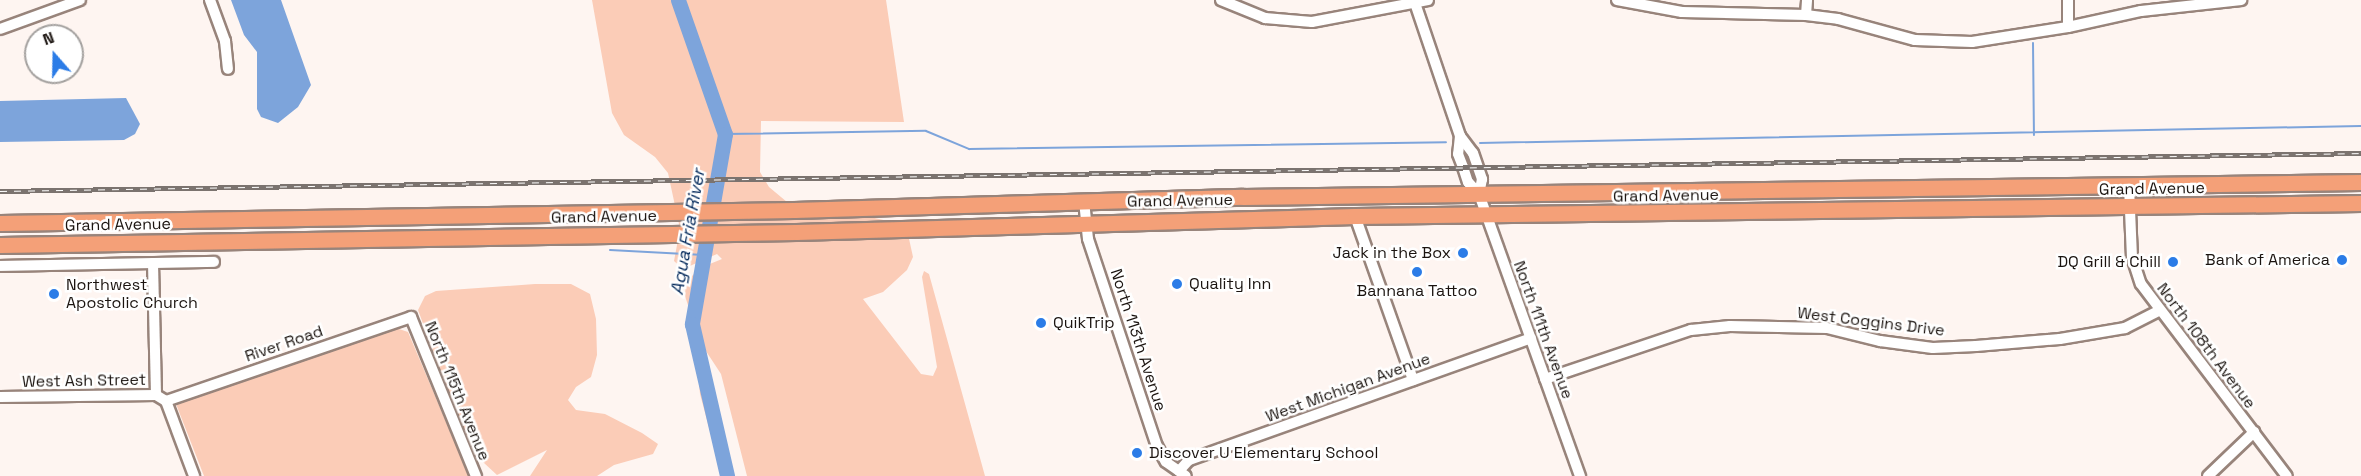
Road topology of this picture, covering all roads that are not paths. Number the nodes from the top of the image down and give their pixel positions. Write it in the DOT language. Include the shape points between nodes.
graph roads {
  1 [pos="80,0"];
  2 [pos="210,0"];
  3 [pos="1221,0"];
  4 [pos="1428,0"];
  5 [pos="1617,0"];
  6 [pos="1807,0"];
  7 [pos="2068,0"];
  8 [pos="2241,0"];
  9 [pos="1414,1"];
  10 [pos="1806,15"];
  11 [pos="2068,27"];
  12 [pos="0,29"];
  13 [pos="228,69"];
  14 [pos="2361,182"];
  15 [pos="2128,186"];
  16 [pos="1479,194"];
  17 [pos="1084,201"];
  18 [pos="2361,203"];
  19 [pos="2129,208"];
  20 [pos="1486,215"];
  21 [pos="1355,216"];
  22 [pos="1084,221"];
  23 [pos="0,223"];
  24 [pos="0,245"];
  25 [pos="214,262"];
  26 [pos="153,263"];
  27 [pos="0,266"];
  28 [pos="2159,311"];
  29 [pos="411,317"];
  30 [pos="1531,338"];
  31 [pos="1545,379"];
  32 [pos="1413,380"];
  33 [pos="0,397"];
  34 [pos="161,398"];
  35 [pos="2254,432"];
  36 [pos="1182,473"];
  37 [pos="1577,475"];
  38 [pos="194,476"];
  39 [pos="476,476"];
  40 [pos="2208,476"];
  41 [pos="2287,476"];
  1 -- 12 [label="street"];
  2 -- 13 [label="street" via="225,41"];
  3 -- 9 [label="street" via="1265,18 1312,22"];
  4 -- 9 [label="street"];
  5 -- 10 [label="street" via="1682,12"];
  6 -- 10 [label="street"];
  7 -- 11 [label="street"];
  8 -- 11 [label="street" via="2141,11"];
  9 -- 16 [label="street, North 111th Avenue" via="1460,136 1458,154 1468,182"];
  10 -- 11 [label="street" via="1929,41 1990,41"];
  14 -- 15 [label="highway, Grand Avenue"];
  15 -- 16 [label="highway, Grand Avenue"];
  15 -- 19 [label="street, North 108th Avenue"];
  16 -- 17 [label="highway, Grand Avenue"];
  16 -- 20 [label="street, North 111th Avenue"];
  17 -- 22 [label="street, North 113th Avenue"];
  17 -- 23 [label="highway, Grand Avenue" via="794,210"];
  18 -- 19 [label="highway, Grand Avenue"];
  19 -- 20 [label="highway, Grand Avenue"];
  19 -- 28 [label="street, North 108th Avenue" via="2135,271"];
  20 -- 21 [label="highway, Grand Avenue"];
  20 -- 30 [label="street, North 111th Avenue"];
  21 -- 22 [label="highway, Grand Avenue"];
  21 -- 32 [label="street"];
  22 -- 24 [label="highway, Grand Avenue" via="796,231"];
  22 -- 36 [label="street, North 113th Avenue" via="1157,446 1166,462"];
  25 -- 26 [label="street"];
  26 -- 27 [label="street"];
  26 -- 34 [label="street"];
  28 -- 31 [label="street, West Coggins Drive" via="2133,326 1976,346 1910,345 1827,328 1722,327 1649,341"];
  28 -- 35 [label="street, North 108th Avenue"];
  29 -- 34 [label="street, River Road"];
  29 -- 39 [label="street, North 115th Avenue"];
  30 -- 31 [label="street, North 111th Avenue"];
  30 -- 32 [label="street, West Michigan Avenue"];
  31 -- 37 [label="street, North 111th Avenue"];
  32 -- 36 [label="street, West Michigan Avenue" via="1189,460"];
  33 -- 34 [label="street, West Ash Street"];
  34 -- 38 [label="street"];
  35 -- 40 [label="street"];
  35 -- 41 [label="street, North 108th Avenue"];
}
